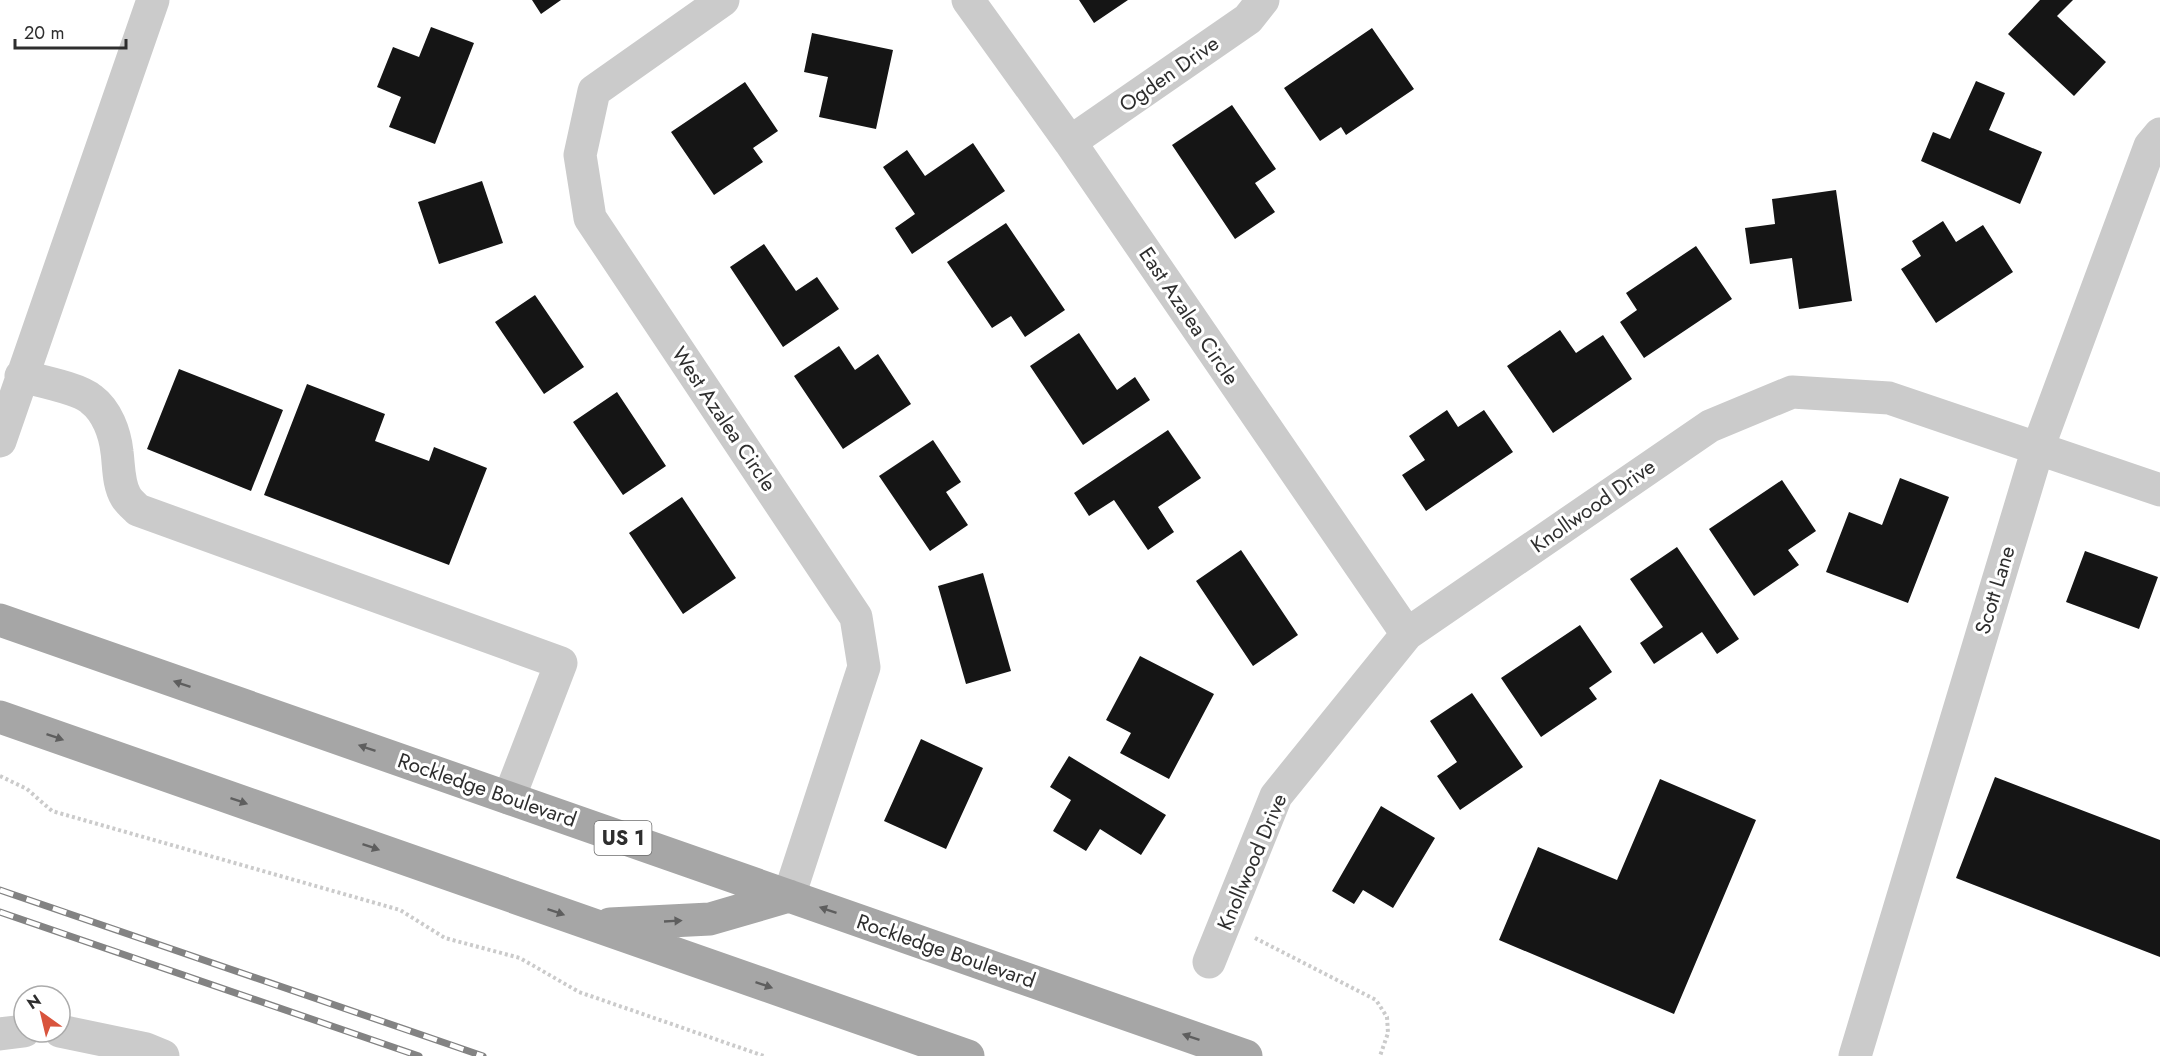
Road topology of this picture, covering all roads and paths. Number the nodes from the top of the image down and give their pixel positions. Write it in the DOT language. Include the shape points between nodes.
graph roads {
  1 [pos="153,0"];
  2 [pos="723,0"];
  3 [pos="968,0"];
  4 [pos="1263,0"];
  5 [pos="2160,134"];
  6 [pos="1070,142"];
  7 [pos="21,376"];
  8 [pos="0,441"];
  9 [pos="2038,448"];
  10 [pos="2160,490"];
  11 [pos="0,620"];
  12 [pos="1407,634"];
  13 [pos="0,717"];
  14 [pos="0,776"];
  15 [pos="508,798"];
  16 [pos="789,896"];
  17 [pos="1225,923"];
  18 [pos="594,925"];
  19 [pos="1209,962"];
  20 [pos="72,1034"];
  21 [pos="163,1056"];
  22 [pos="764,1056"];
  23 [pos="968,1056"];
  24 [pos="1246,1056"];
  25 [pos="1380,1056"];
  26 [pos="1856,1056"];
  1 -- 7 [label="street"];
  2 -- 16 [label="street, West Azalea Circle" via="594,91 580,155 590,218 856,617 864,667"];
  3 -- 6 [label="street, East Azalea Circle"];
  4 -- 6 [label="street, Ogden Drive" via="1248,19"];
  5 -- 9 [label="street, Scott Lane" via="2150,146"];
  6 -- 12 [label="street, East Azalea Circle"];
  7 -- 8 [label="street"];
  7 -- 15 [label="street" via="91,398 112,427 125,496 138,510 561,663"];
  9 -- 10 [label="street, Knollwood Drive"];
  9 -- 12 [label="street, Knollwood Drive" via="1889,398 1792,392 1710,426"];
  9 -- 26 [label="street, Scott Lane"];
  15 -- 11 [label="main road, Rockledge Boulevard / US 1, one-way"];
  12 -- 17 [label="street, Knollwood Drive" via="1276,796"];
  13 -- 18 [label="main road, one-way"];
  14 -- 22 [label="path" via="27,789 52,811 400,910 445,938 520,958 579,992"];
  15 -- 16 [label="main road, Rockledge Boulevard / US 1"];
  18 -- 16 [label="main road, one-way" via="710,919"];
  24 -- 16 [label="main road, Rockledge Boulevard / US 1, one-way"];
  17 -- 19 [label="street, Knollwood Drive"];
  17 -- 25 [label="path" via="1376,1000 1387,1017 1388,1033"];
  18 -- 23 [label="main road, one-way"];
  20 -- 21 [label="street"];
}
